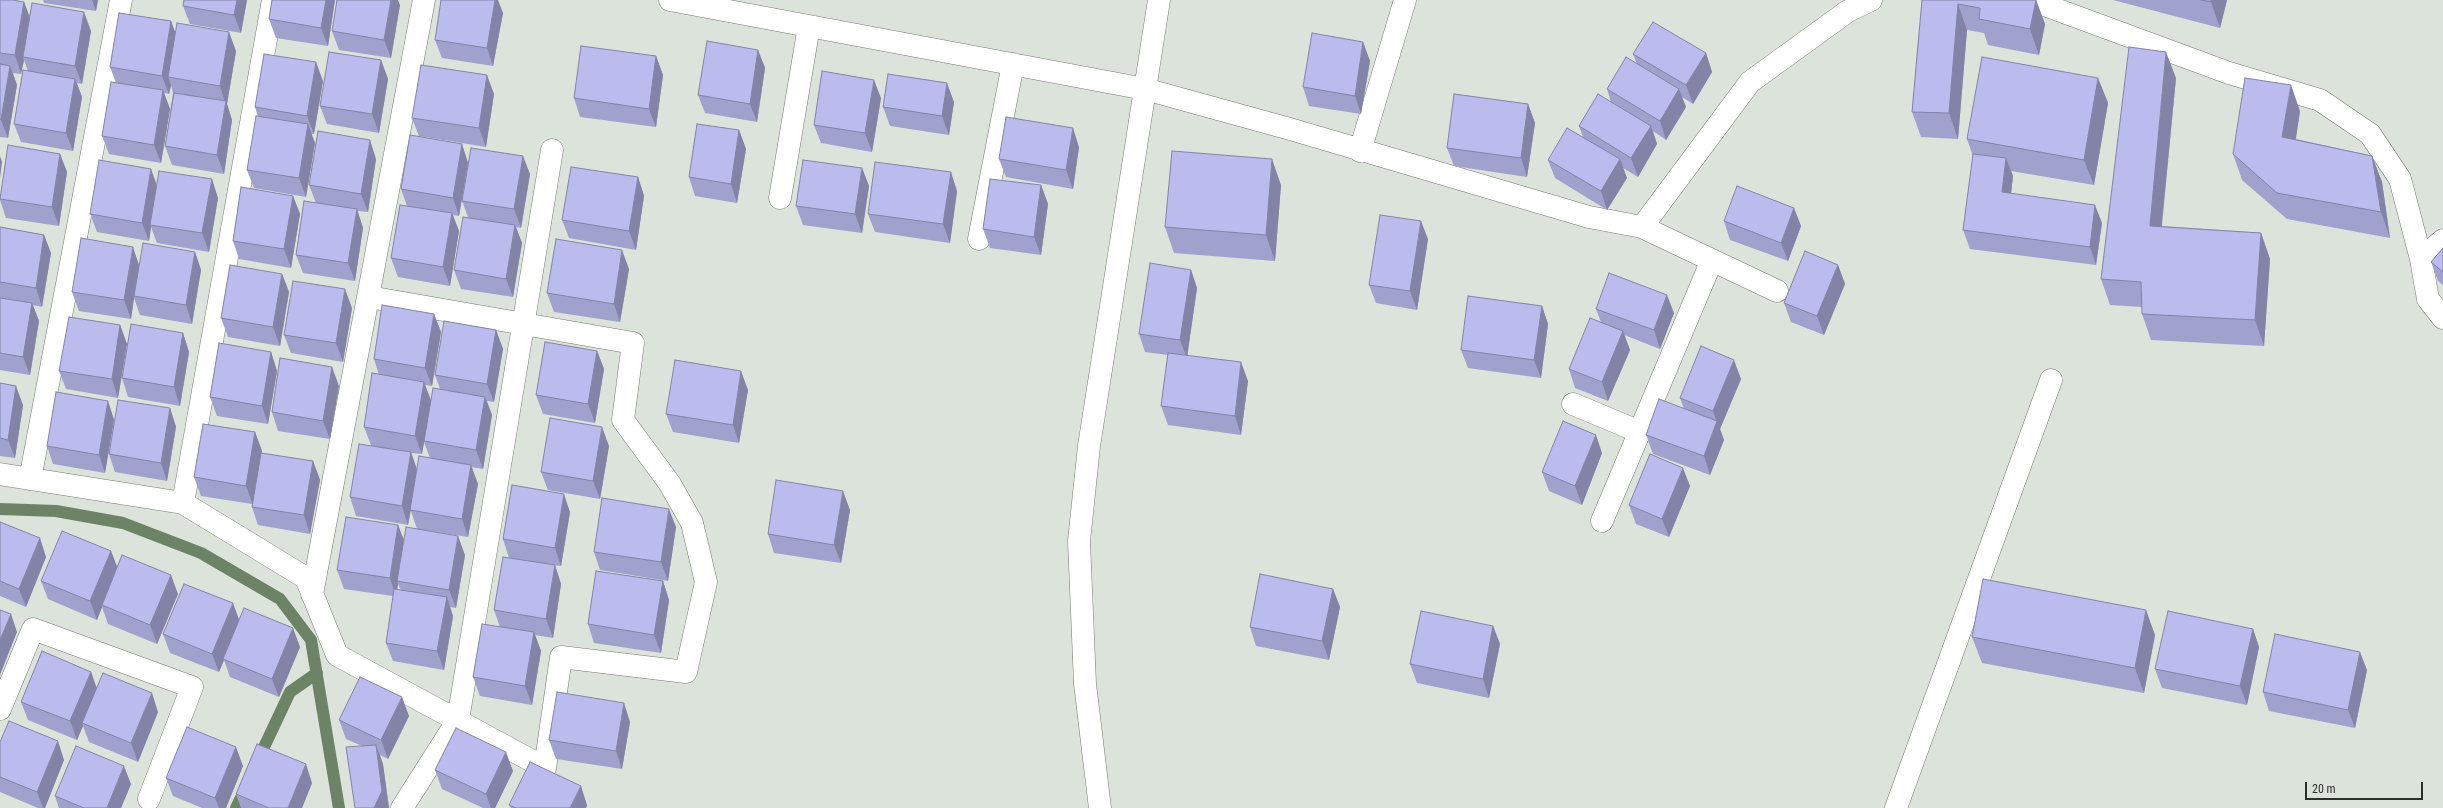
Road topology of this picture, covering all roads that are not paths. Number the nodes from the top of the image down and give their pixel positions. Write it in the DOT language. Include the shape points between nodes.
graph roads {
  1 [pos="121,0"];
  2 [pos="273,0"];
  3 [pos="424,0"];
  4 [pos="670,0"];
  5 [pos="1159,0"];
  6 [pos="1405,0"];
  7 [pos="1871,0"];
  8 [pos="2031,0"];
  9 [pos="809,26"];
  10 [pos="1012,64"];
  11 [pos="1145,89"];
  12 [pos="552,150"];
  13 [pos="1360,151"];
  14 [pos="780,198"];
  15 [pos="1642,227"];
  16 [pos="979,239"];
  17 [pos="2443,240"];
  18 [pos="2421,259"];
  19 [pos="1712,260"];
  20 [pos="1777,291"];
  21 [pos="369,298"];
  22 [pos="2443,318"];
  23 [pos="524,324"];
  24 [pos="2051,380"];
  25 [pos="1573,404"];
  26 [pos="1640,432"];
  27 [pos="0,474"];
  28 [pos="30,478"];
  29 [pos="183,503"];
  30 [pos="1602,521"];
  31 [pos="312,594"];
  32 [pos="0,709"];
  33 [pos="458,720"];
  34 [pos="149,799"];
  35 [pos="402,808"];
  36 [pos="1100,808"];
  37 [pos="1896,808"];
  1 -- 28 [label="street"];
  2 -- 29 [label="street"];
  3 -- 21 [label="street"];
  4 -- 9 [label="street"];
  5 -- 11 [label="street"];
  6 -- 13 [label="street"];
  7 -- 15 [label="street" via="1848,11 1750,82"];
  8 -- 18 [label="street" via="2229,73 2320,100 2364,129 2400,179"];
  9 -- 10 [label="street"];
  9 -- 14 [label="street"];
  10 -- 11 [label="street"];
  10 -- 16 [label="street"];
  11 -- 13 [label="street"];
  11 -- 36 [label="street" via="1089,446 1079,541 1085,684"];
  12 -- 23 [label="street"];
  13 -- 15 [label="street" via="1589,218"];
  15 -- 19 [label="street"];
  17 -- 18 [label="street"];
  18 -- 22 [label="street" via="2428,299"];
  19 -- 20 [label="street"];
  19 -- 26 [label="street"];
  21 -- 23 [label="street"];
  21 -- 31 [label="street"];
  23 -- 33 [label="street"];
  23 -- 33 [label="street" via="633,343 622,420 670,484 692,523 706,582 686,672 561,657 545,768"];
  24 -- 37 [label="street"];
  25 -- 26 [label="street"];
  26 -- 30 [label="street"];
  27 -- 28 [label="street"];
  28 -- 29 [label="street"];
  29 -- 31 [label="street" via="306,578"];
  31 -- 33 [label="street" via="338,655"];
  32 -- 34 [label="street" via="33,629 192,687"];
  33 -- 35 [label="street"];
}
